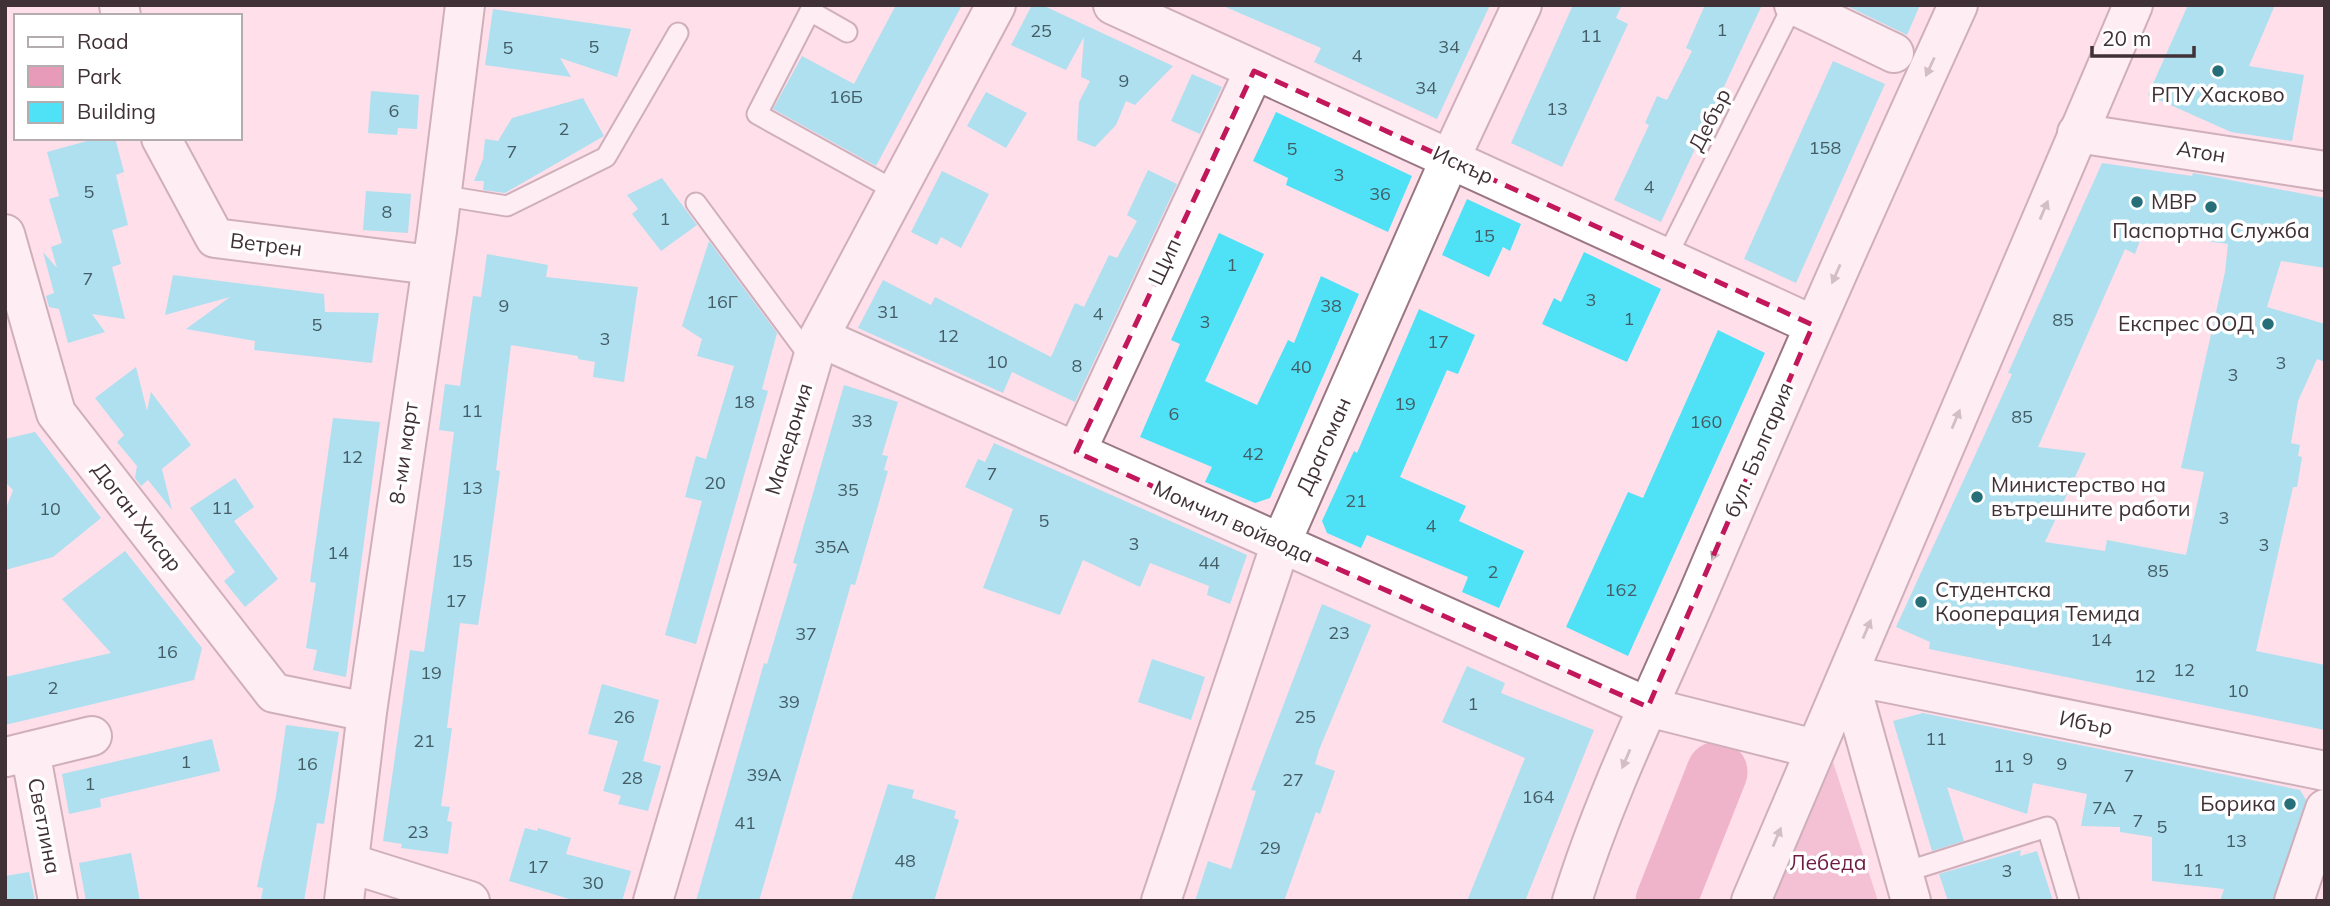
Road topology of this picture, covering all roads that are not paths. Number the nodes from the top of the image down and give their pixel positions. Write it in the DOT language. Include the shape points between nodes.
graph roads {
  1 [pos="465,5"];
  2 [pos="996,5"];
  3 [pos="1113,5"];
  4 [pos="1522,5"];
  5 [pos="1793,5"];
  6 [pos="1958,5"];
  7 [pos="2133,5"];
  8 [pos="847,32"];
  9 [pos="678,33"];
  10 [pos="1894,53"];
  11 [pos="1254,71"];
  12 [pos="2077,133"];
  13 [pos="162,140"];
  14 [pos="1450,159"];
  15 [pos="2325,171"];
  16 [pos="896,191"];
  17 [pos="439,195"];
  18 [pos="696,202"];
  19 [pos="5,234"];
  20 [pos="1667,256"];
  21 [pos="431,265"];
  22 [pos="1813,325"];
  23 [pos="816,349"];
  24 [pos="1076,452"];
  25 [pos="1281,543"];
  26 [pos="1848,675"];
  27 [pos="1648,706"];
  28 [pos="367,712"];
  29 [pos="92,736"];
  30 [pos="1815,749"];
  31 [pos="18,754"];
  32 [pos="2325,771"];
  33 [pos="2325,809"];
  34 [pos="349,863"];
  35 [pos="1906,887"];
  36 [pos="58,901"];
  37 [pos="344,901"];
  38 [pos="470,901"];
  39 [pos="653,901"];
  40 [pos="1161,901"];
  41 [pos="1572,901"];
  42 [pos="1751,901"];
  43 [pos="2069,901"];
  44 [pos="2294,901"];
  1 -- 17 [label="street, 8-ми март"];
  2 -- 16 [label="street, Македония"];
  3 -- 11 [label="street, Искър"];
  4 -- 14 [label="street, Драгоман"];
  5 -- 10 [label="street"];
  5 -- 20 [label="lane, Дебър"];
  6 -- 22 [label="street, бул. България, one-way"];
  7 -- 12 [label="street"];
  8 -- 16 [label="lane" via="810,11 757,114"];
  9 -- 17 [label="lane" via="606,157 507,206"];
  11 -- 14 [label="street, Искър"];
  11 -- 24 [label="street, Щип"];
  12 -- 15 [label="street, Атон"];
  26 -- 12 [label="street, one-way"];
  13 -- 21 [label="street, Ветрен" via="215,238"];
  14 -- 20 [label="street, Искър"];
  14 -- 25 [label="street, Драгоман"];
  16 -- 23 [label="street, Македония"];
  17 -- 21 [label="street, 8-ми март"];
  18 -- 23 [label="lane"];
  19 -- 28 [label="street, Доган Хисар" via="56,413 274,693"];
  20 -- 22 [label="street, Искър"];
  21 -- 28 [label="street, 8-ми март"];
  22 -- 27 [label="street, бул. България, one-way"];
  23 -- 24 [label="street, Момчил войвода"];
  23 -- 39 [label="street, Македония"];
  24 -- 25 [label="street, Момчил войвода"];
  25 -- 27 [label="street, Момчил войвода"];
  25 -- 40 [label="street, Драгоман"];
  26 -- 30 [label="street"];
  26 -- 32 [label="street, Ибър"];
  26 -- 35 [label="street"];
  27 -- 30 [label="street, Момчил войвода"];
  27 -- 41 [label="street, бул. България, one-way"];
  28 -- 34 [label="street, 8-ми март"];
  29 -- 31 [label="street"];
  42 -- 30 [label="street, one-way"];
  31 -- 36 [label="street, Светлина"];
  33 -- 44 [label="street"];
  34 -- 37 [label="street, 8-ми март"];
  34 -- 38 [label="street"];
  35 -- 43 [label="lane" via="2047,827"];
}
